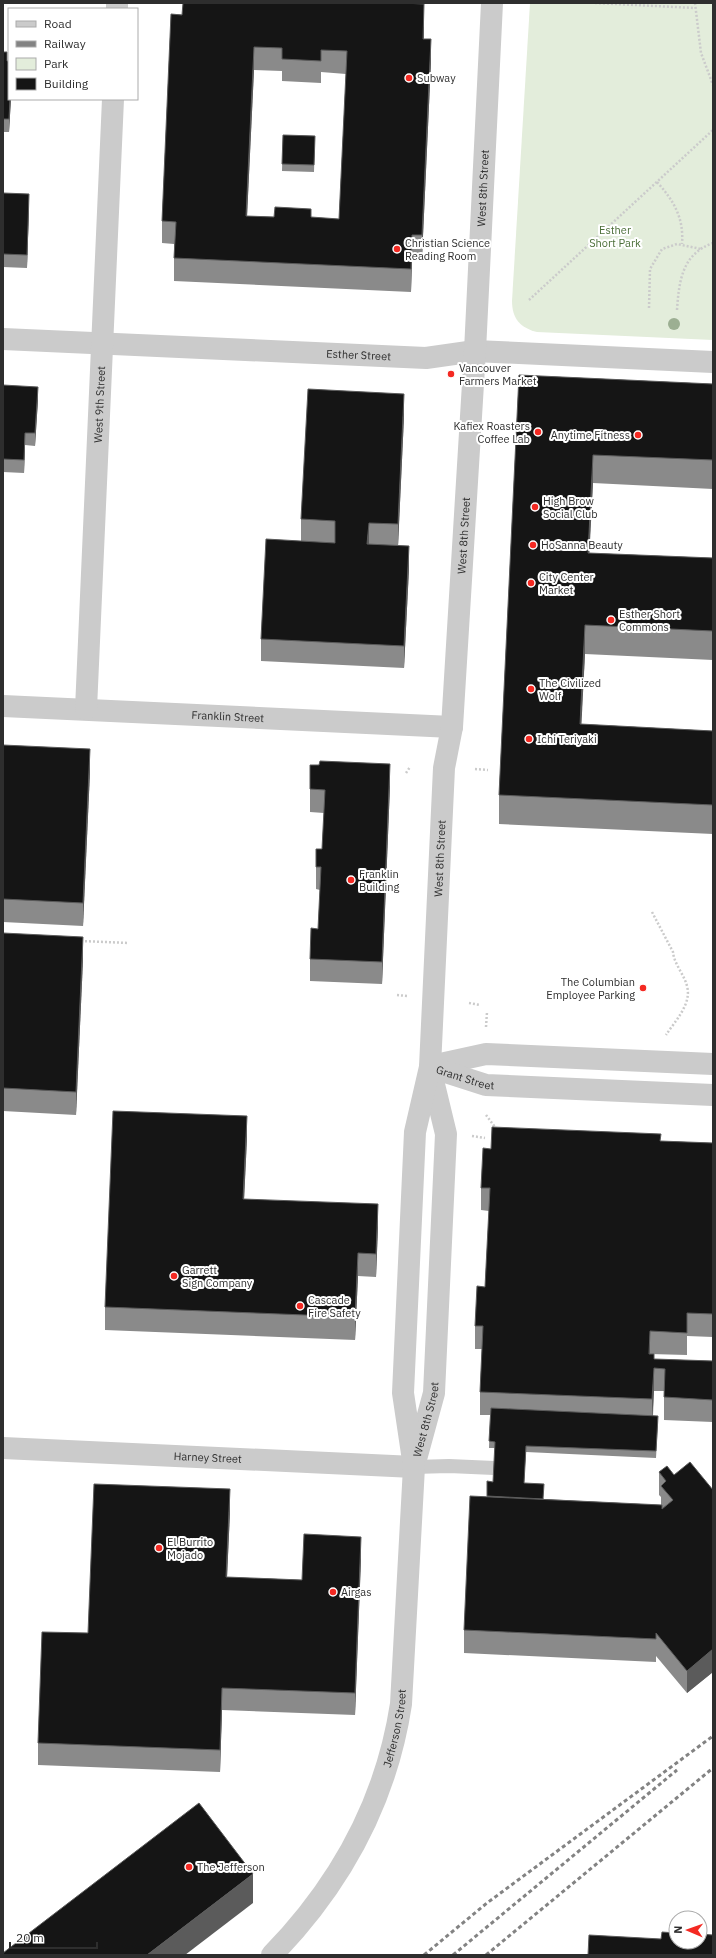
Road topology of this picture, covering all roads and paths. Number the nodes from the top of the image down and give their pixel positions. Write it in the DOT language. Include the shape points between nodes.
graph roads {
  1 [pos="492,3"];
  2 [pos="595,3"];
  3 [pos="695,3"];
  4 [pos="695,8"];
  5 [pos="713,85"];
  6 [pos="113,100"];
  7 [pos="713,130"];
  8 [pos="657,182"];
  9 [pos="713,243"];
  10 [pos="682,244"];
  11 [pos="701,249"];
  12 [pos="529,300"];
  13 [pos="649,308"];
  14 [pos="677,310"];
  15 [pos="3,338"];
  16 [pos="102,344"];
  17 [pos="475,351"];
  18 [pos="713,362"];
  19 [pos="3,706"];
  20 [pos="86,710"];
  21 [pos="452,727"];
  22 [pos="410,766"];
  23 [pos="475,769"];
  24 [pos="488,770"];
  25 [pos="406,774"];
  26 [pos="652,912"];
  27 [pos="73,941"];
  28 [pos="128,943"];
  29 [pos="397,995"];
  30 [pos="407,996"];
  31 [pos="469,1003"];
  32 [pos="480,1005"];
  33 [pos="487,1012"];
  34 [pos="486,1027"];
  35 [pos="648,1061"];
  36 [pos="713,1064"];
  37 [pos="430,1067"];
  38 [pos="713,1095"];
  39 [pos="486,1115"];
  40 [pos="495,1128"];
  41 [pos="467,1135"];
  42 [pos="485,1138"];
  43 [pos="3,1448"];
  44 [pos="414,1467"];
  45 [pos="494,1468"];
  46 [pos="272,1955"];
  1 -- 17 [label="street, West 8th Street"];
  2 -- 4 [label="path"];
  3 -- 4 [label="path"];
  4 -- 5 [label="path" via="701,53"];
  6 -- 16 [label="street, West 9th Street"];
  7 -- 8 [label="path"];
  8 -- 10 [label="path" via="677,209 682,224"];
  8 -- 12 [label="path"];
  9 -- 11 [label="path"];
  10 -- 11 [label="path"];
  10 -- 13 [label="path" via="669,246 656,255 650,269"];
  11 -- 14 [label="path" via="684,268 679,282"];
  15 -- 16 [label="street, Esther Street"];
  16 -- 17 [label="street, Esther Street" via="426,358"];
  16 -- 20 [label="street, West 9th Street"];
  17 -- 18 [label="street, Esther Street"];
  17 -- 21 [label="street, West 8th Street"];
  19 -- 20 [label="street, Franklin Street"];
  20 -- 21 [label="street, Franklin Street"];
  21 -- 37 [label="street, West 8th Street" via="444,768"];
  22 -- 25 [label="path"];
  23 -- 24 [label="path"];
  26 -- 35 [label="path" via="673,952 688,993 687,1003"];
  27 -- 28 [label="path"];
  29 -- 30 [label="path"];
  31 -- 32 [label="path"];
  33 -- 34 [label="path"];
  35 -- 36 [label="street, Grant Street"];
  35 -- 37 [label="street, Grant Street" via="486,1054"];
  37 -- 38 [label="street, Grant Street" via="486,1084"];
  37 -- 44 [label="street, West 8th Street" via="415,1132 403,1385"];
  37 -- 44 [label="street, West 8th Street" via="446,1142 434,1393"];
  39 -- 40 [label="path"];
  41 -- 42 [label="path"];
  43 -- 44 [label="street, Harney Street"];
  44 -- 45 [label="lane"];
  44 -- 46 [label="street, Jefferson Street" via="404,1683 392,1750 377,1794 347,1861 309,1913"];
}
